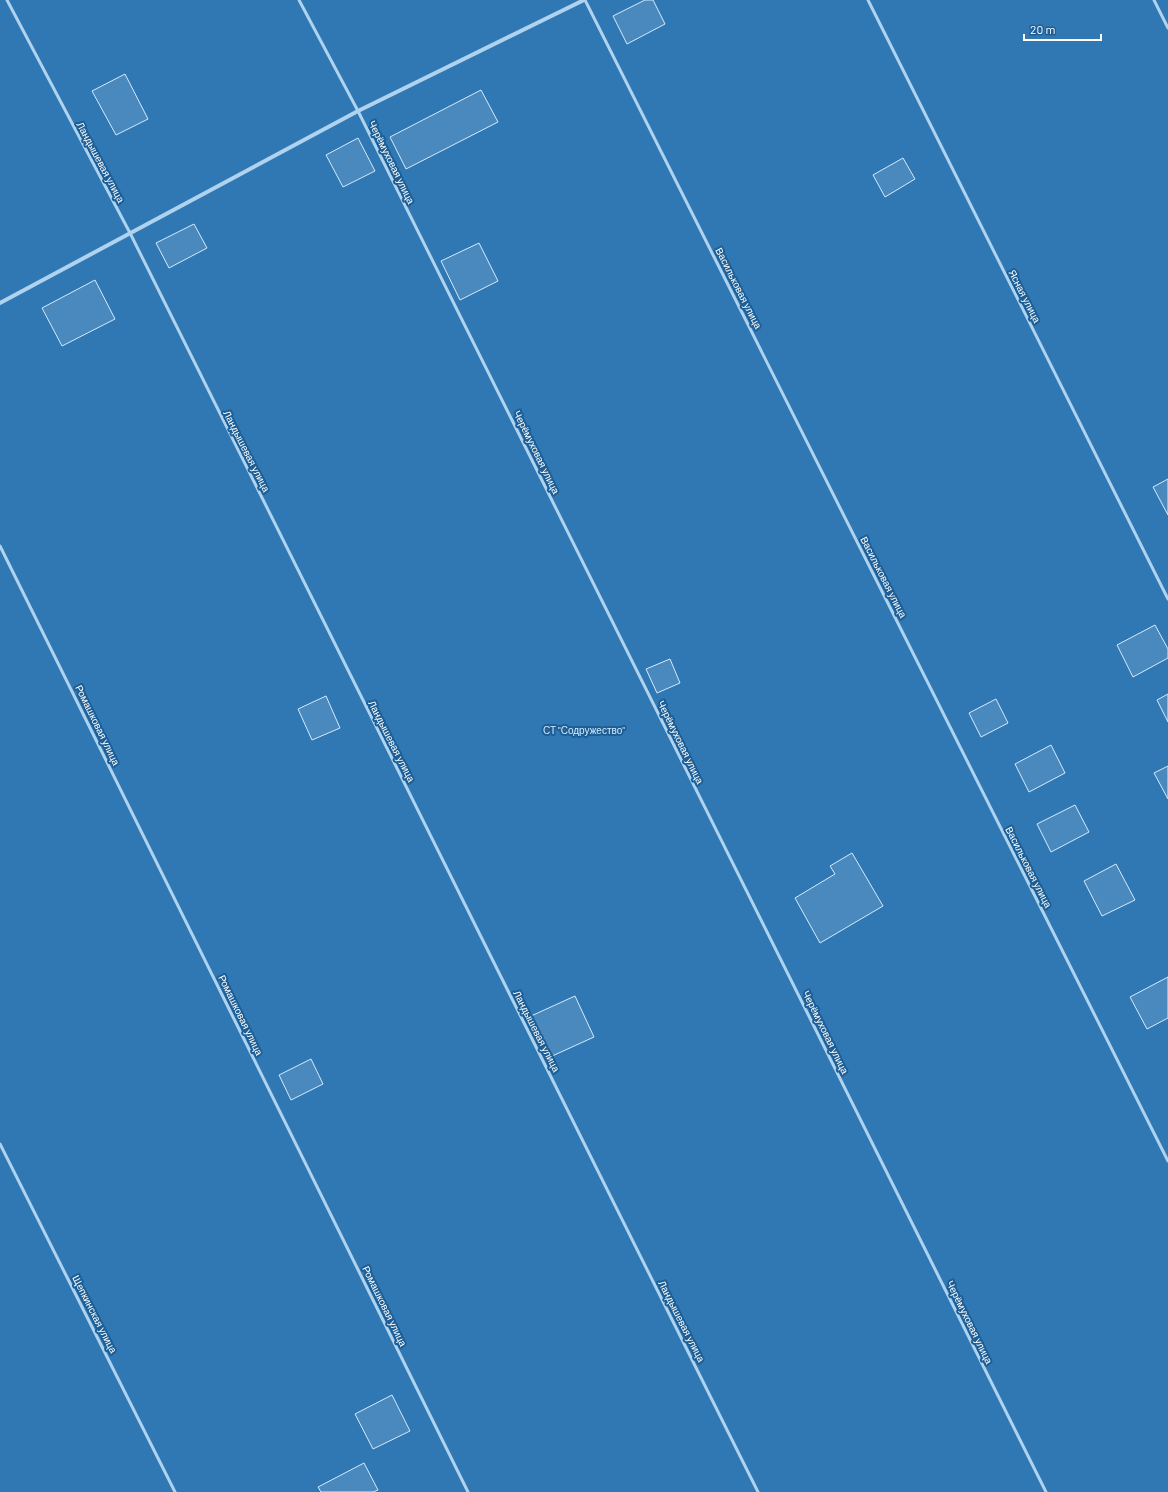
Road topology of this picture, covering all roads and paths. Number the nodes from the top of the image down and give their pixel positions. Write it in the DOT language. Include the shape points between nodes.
graph roads {
  1 [pos="7,0"];
  2 [pos="300,0"];
  3 [pos="585,0"];
  4 [pos="868,0"];
  5 [pos="1154,0"];
  6 [pos="1168,28"];
  7 [pos="358,111"];
  8 [pos="130,234"];
  9 [pos="0,303"];
  10 [pos="0,546"];
  11 [pos="1168,599"];
  12 [pos="0,1144"];
  13 [pos="1168,1161"];
  14 [pos="175,1492"];
  15 [pos="468,1492"];
  16 [pos="758,1492"];
  17 [pos="1046,1492"];
  1 -- 8 [label="lane, Ландышевая улица"];
  2 -- 7 [label="lane, Черёмуховая улица"];
  3 -- 7 [label="street"];
  3 -- 13 [label="lane, Васильковая улица"];
  4 -- 11 [label="lane, Ясная улица"];
  5 -- 6 [label="lane"];
  7 -- 8 [label="street"];
  7 -- 17 [label="lane, Черёмуховая улица"];
  8 -- 9 [label="street"];
  8 -- 16 [label="lane, Ландышевая улица"];
  10 -- 15 [label="lane, Ромашковая улица"];
  12 -- 14 [label="lane, Щепкинская улица"];
}
